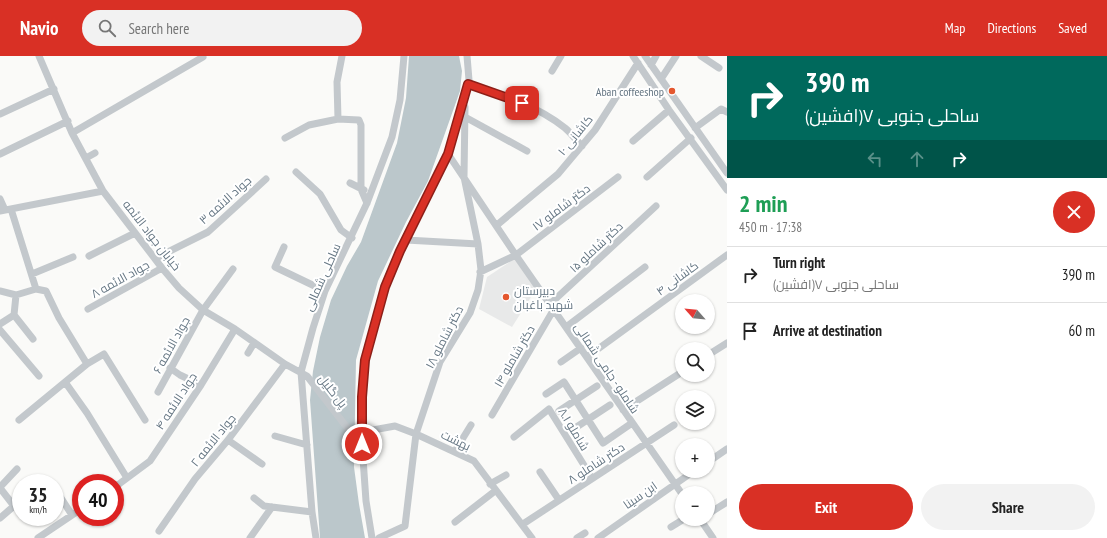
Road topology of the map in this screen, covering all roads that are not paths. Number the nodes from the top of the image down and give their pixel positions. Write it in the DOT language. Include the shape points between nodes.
graph roads {
  1 [pos="39,56"];
  2 [pos="342,56"];
  3 [pos="404,56"];
  4 [pos="467,56"];
  5 [pos="561,56"];
  6 [pos="633,56"];
  7 [pos="645,56"];
  8 [pos="656,56"];
  9 [pos="676,56"];
  10 [pos="701,56"];
  11 [pos="203,57"];
  12 [pos="638,63"];
  13 [pos="651,65"];
  14 [pos="719,68"];
  15 [pos="552,71"];
  16 [pos="661,79"];
  17 [pos="468,84"];
  18 [pos="54,89"];
  19 [pos="465,98"];
  20 [pos="669,110"];
  21 [pos="724,110"];
  22 [pos="0,114"];
  23 [pos="465,117"];
  24 [pos="338,119"];
  25 [pos="68,121"];
  26 [pos="695,128"];
  27 [pos="72,132"];
  28 [pos="285,138"];
  29 [pos="690,138"];
  30 [pos="633,141"];
  31 [pos="582,146"];
  32 [pos="526,151"];
  33 [pos="95,153"];
  34 [pos="0,154"];
  35 [pos="448,154"];
  36 [pos="86,158"];
  37 [pos="296,172"];
  38 [pos="727,174"];
  39 [pos="464,177"];
  40 [pos="618,177"];
  41 [pos="647,177"];
  42 [pos="266,179"];
  43 [pos="350,183"];
  44 [pos="361,189"];
  45 [pos="727,190"];
  46 [pos="103,191"];
  47 [pos="371,194"];
  48 [pos="0,199"];
  49 [pos="367,203"];
  50 [pos="656,206"];
  51 [pos="5,210"];
  52 [pos="497,226"];
  53 [pos="135,233"];
  54 [pos="352,238"];
  55 [pos="406,240"];
  56 [pos="478,244"];
  57 [pos="284,246"];
  58 [pos="516,255"];
  59 [pos="727,255"];
  60 [pos="89,256"];
  61 [pos="73,257"];
  62 [pos="156,258"];
  63 [pos="645,267"];
  64 [pos="162,268"];
  65 [pos="233,269"];
  66 [pos="480,272"];
  67 [pos="32,274"];
  68 [pos="36,289"];
  69 [pos="0,291"];
  70 [pos="326,292"];
  71 [pos="16,295"];
  72 [pos="552,307"];
  73 [pos="88,309"];
  74 [pos="203,310"];
  75 [pos="14,314"];
  76 [pos="0,324"];
  77 [pos="566,327"];
  78 [pos="235,329"];
  79 [pos="0,330"];
  80 [pos="33,339"];
  81 [pos="254,343"];
  82 [pos="727,343"];
  83 [pos="581,348"];
  84 [pos="715,351"];
  85 [pos="248,352"];
  86 [pos="587,358"];
  87 [pos="561,362"];
  88 [pos="87,364"];
  89 [pos="285,364"];
  90 [pos="170,368"];
  91 [pos="304,374"];
  92 [pos="39,376"];
  93 [pos="675,376"];
  94 [pos="65,382"];
  95 [pos="201,385"];
  96 [pos="597,386"];
  97 [pos="158,392"];
  98 [pos="546,394"];
  99 [pos="575,400"];
  100 [pos="610,406"];
  101 [pos="622,410"];
  102 [pos="559,412"];
  103 [pos="492,415"];
  104 [pos="588,419"];
  105 [pos="19,420"];
  106 [pos="145,420"];
  107 [pos="632,424"];
  108 [pos="471,425"];
  109 [pos="674,425"];
  110 [pos="572,430"];
  111 [pos="362,432"];
  112 [pos="416,434"];
  113 [pos="275,436"];
  114 [pos="514,437"];
  115 [pos="228,440"];
  116 [pos="359,442"];
  117 [pos="646,444"];
  118 [pos="307,445"];
  119 [pos="727,449"];
  120 [pos="455,451"];
  121 [pos="715,457"];
  122 [pos="262,464"];
  123 [pos="17,469"];
  124 [pos="540,472"];
  125 [pos="506,474"];
  126 [pos="128,478"];
  127 [pos="592,478"];
  128 [pos="684,478"];
  129 [pos="124,480"];
  130 [pos="490,484"];
  131 [pos="675,484"];
  132 [pos="0,487"];
  133 [pos="495,490"];
  134 [pos="254,498"];
  135 [pos="12,499"];
  136 [pos="559,500"];
  137 [pos="727,502"];
  138 [pos="64,503"];
  139 [pos="272,507"];
  140 [pos="12,509"];
  141 [pos="715,510"];
  142 [pos="312,512"];
  143 [pos="72,515"];
  144 [pos="0,518"];
  145 [pos="455,522"];
  146 [pos="523,524"];
  147 [pos="675,525"];
  148 [pos="705,526"];
  149 [pos="671,527"];
  150 [pos="159,531"];
  151 [pos="585,533"];
  152 [pos="38,538"];
  153 [pos="250,538"];
  154 [pos="316,538"];
  155 [pos="372,538"];
  156 [pos="379,538"];
  157 [pos="532,538"];
  158 [pos="577,538"];
  159 [pos="598,538"];
  160 [pos="713,538"];
  1 -- 18 [label="street, خیابان جواد الائمه"];
  2 -- 24 [label="street" via="337,82"];
  3 -- 47 [label="street, ساحلی شمالی" via="400,100 392,137"];
  4 -- 17 [label="street"];
  5 -- 15 [label="street"];
  6 -- 12 [label="street"];
  7 -- 13 [label="street"];
  8 -- 13 [label="street"];
  9 -- 16 [label="street"];
  10 -- 14 [label="street"];
  11 -- 27 [label="street"];
  12 -- 20 [label="street"];
  12 -- 31 [label="street, کاشانی ۱۰"];
  13 -- 16 [label="street"];
  16 -- 26 [label="street"];
  17 -- 19 [label="street"];
  17 -- 31 [label="street" via="531,107 564,128"];
  18 -- 22 [label="street"];
  18 -- 25 [label="street, خیابان جواد الائمه"];
  19 -- 23 [label="street"];
  19 -- 35 [label="street"];
  20 -- 29 [label="street"];
  20 -- 30 [label="street"];
  21 -- 26 [label="street"];
  23 -- 32 [label="street"];
  23 -- 39 [label="street"];
  24 -- 28 [label="street" via="309,125"];
  24 -- 44 [label="street" via="359,120 361,125"];
  25 -- 27 [label="street, خیابان جواد الائمه"];
  25 -- 34 [label="street"];
  26 -- 38 [label="street"];
  27 -- 36 [label="street, خیابان جواد الائمه"];
  29 -- 41 [label="street"];
  29 -- 45 [label="street"];
  31 -- 52 [label="street, کاشانی ۱۰" via="553,178"];
  33 -- 36 [label="street"];
  35 -- 39 [label="street, شاملو - جامی شمالی"];
  35 -- 55 [label="street"];
  36 -- 46 [label="street, خیابان جواد الائمه"];
  37 -- 54 [label="street" via="320,194 341,230"];
  39 -- 52 [label="street, شاملو - جامی شمالی"];
  39 -- 56 [label="street, دکتر شاملو ۱۸"];
  40 -- 58 [label="street, دکتر شاملو ۱۷"];
  42 -- 62 [label="street, جواد الائمه ۳" via="208,232"];
  43 -- 44 [label="street"];
  44 -- 47 [label="street"];
  44 -- 49 [label="street"];
  46 -- 51 [label="street"];
  46 -- 53 [label="street, خیابان جواد الائمه"];
  47 -- 49 [label="street, ساحلی شمالی"];
  48 -- 51 [label="street"];
  49 -- 54 [label="street, ساحلی شمالی"];
  50 -- 72 [label="street, دکتر شاملو ۱۵"];
  51 -- 67 [label="street"];
  52 -- 58 [label="street, شاملو - جامی شمالی"];
  53 -- 60 [label="street"];
  53 -- 62 [label="street, خیابان جواد الائمه"];
  54 -- 70 [label="street, ساحلی شمالی"];
  55 -- 56 [label="street"];
  55 -- 111 [label="street" via="385,287 365,360"];
  56 -- 66 [label="street, دکتر شاملو ۱۸"];
  57 -- 70 [label="street" via="275,267"];
  58 -- 66 [label="street, دکتر شاملو ۱۷"];
  58 -- 72 [label="street, شاملو - جامی شمالی"];
  59 -- 86 [label="street, کاشانی ۴"];
  61 -- 67 [label="street"];
  62 -- 64 [label="street, خیابان جواد الائمه"];
  63 -- 77 [label="street"];
  64 -- 73 [label="street, جواد الائمه ۸"];
  64 -- 74 [label="street, خیابان جواد الائمه"];
  65 -- 74 [label="street, جواد الائمه ۶"];
  66 -- 112 [label="street, دکتر شاملو ۱۸" via="478,290 470,313 440,362"];
  67 -- 68 [label="street"];
  68 -- 71 [label="street"];
  68 -- 88 [label="street" via="48,293 59,318"];
  69 -- 71 [label="street"];
  70 -- 91 [label="street, ساحلی شمالی" via="313,328"];
  71 -- 75 [label="street"];
  72 -- 77 [label="street, شاملو - جامی شمالی"];
  72 -- 103 [label="street, دکتر شاملو ۱۴"];
  74 -- 78 [label="street, خیابان جواد الائمه"];
  74 -- 90 [label="street, جواد الائمه ۶"];
  75 -- 76 [label="street"];
  75 -- 80 [label="street"];
  77 -- 83 [label="street, شاملو - جامی شمالی"];
  78 -- 81 [label="street, خیابان جواد الائمه"];
  78 -- 95 [label="street, جواد الائمه ۴"];
  79 -- 92 [label="street"];
  81 -- 85 [label="street"];
  81 -- 89 [label="street, خیابان جواد الائمه"];
  82 -- 84 [label="street"];
  83 -- 86 [label="street, شاملو - جامی شمالی"];
  83 -- 87 [label="street"];
  86 -- 101 [label="street, شاملو - جامی شمالی"];
  88 -- 94 [label="street"];
  88 -- 106 [label="street" via="104,354"];
  89 -- 91 [label="street, خیابان جواد الائمه"];
  89 -- 115 [label="street, جواد الائمه ۲"];
  90 -- 95 [label="street"];
  90 -- 97 [label="street, جواد الائمه ۶"];
  91 -- 116 [label="street, پل گلیل"];
  91 -- 118 [label="street, ساحلی شمالی"];
  93 -- 101 [label="street"];
  94 -- 105 [label="street"];
  94 -- 126 [label="street"];
  95 -- 126 [label="street, جواد الائمه ۴" via="150,461"];
  96 -- 99 [label="street"];
  98 -- 99 [label="street" via="564,382"];
  99 -- 102 [label="street"];
  99 -- 104 [label="street"];
  100 -- 104 [label="street"];
  101 -- 107 [label="street, شاملو - جامی شمالی"];
  104 -- 107 [label="street" via="604,443"];
  104 -- 110 [label="street"];
  107 -- 117 [label="street, شاملو - جامی شمالی"];
  108 -- 120 [label="street"];
  109 -- 117 [label="street, دکتر شاملو ۸"];
  111 -- 112 [label="street, بهشت" via="395,426"];
  111 -- 116 [label="street"];
  112 -- 120 [label="street, بهشت"];
  112 -- 156 [label="street, دکتر شاملو ۱۸" via="405,526"];
  113 -- 118 [label="street"];
  114 -- 127 [label="street, شاملو ۸.۱" via="549,409"];
  115 -- 122 [label="street"];
  115 -- 150 [label="street, جواد الائمه ۲" via="195,479"];
  116 -- 155 [label="street"];
  117 -- 127 [label="street, دکتر شاملو ۸"];
  117 -- 131 [label="street, شاملو - جامی شمالی"];
  118 -- 142 [label="street, ساحلی شمالی"];
  119 -- 121 [label="street"];
  120 -- 130 [label="street, بهشت" via="474,461"];
  123 -- 132 [label="street"];
  124 -- 136 [label="street"];
  125 -- 130 [label="street"];
  126 -- 129 [label="street, جواد الائمه ۴"];
  127 -- 136 [label="street, دکتر شاملو ۸"];
  128 -- 131 [label="street, ابن سینا"];
  130 -- 133 [label="street, بهشت"];
  131 -- 159 [label="street, ابن سینا"];
  132 -- 135 [label="street"];
  133 -- 145 [label="street"];
  133 -- 146 [label="street, بهشت"];
  134 -- 139 [label="street" via="264,506"];
  136 -- 146 [label="street, دکتر شاملو ۸"];
  137 -- 141 [label="street"];
  138 -- 143 [label="street"];
  139 -- 142 [label="street"];
  139 -- 153 [label="street"];
  140 -- 144 [label="street"];
  142 -- 154 [label="street, ساحلی شمالی"];
  143 -- 152 [label="street"];
  146 -- 157 [label="street"];
  147 -- 149 [label="street"];
  148 -- 160 [label="street"];
  151 -- 158 [label="street"];
}
